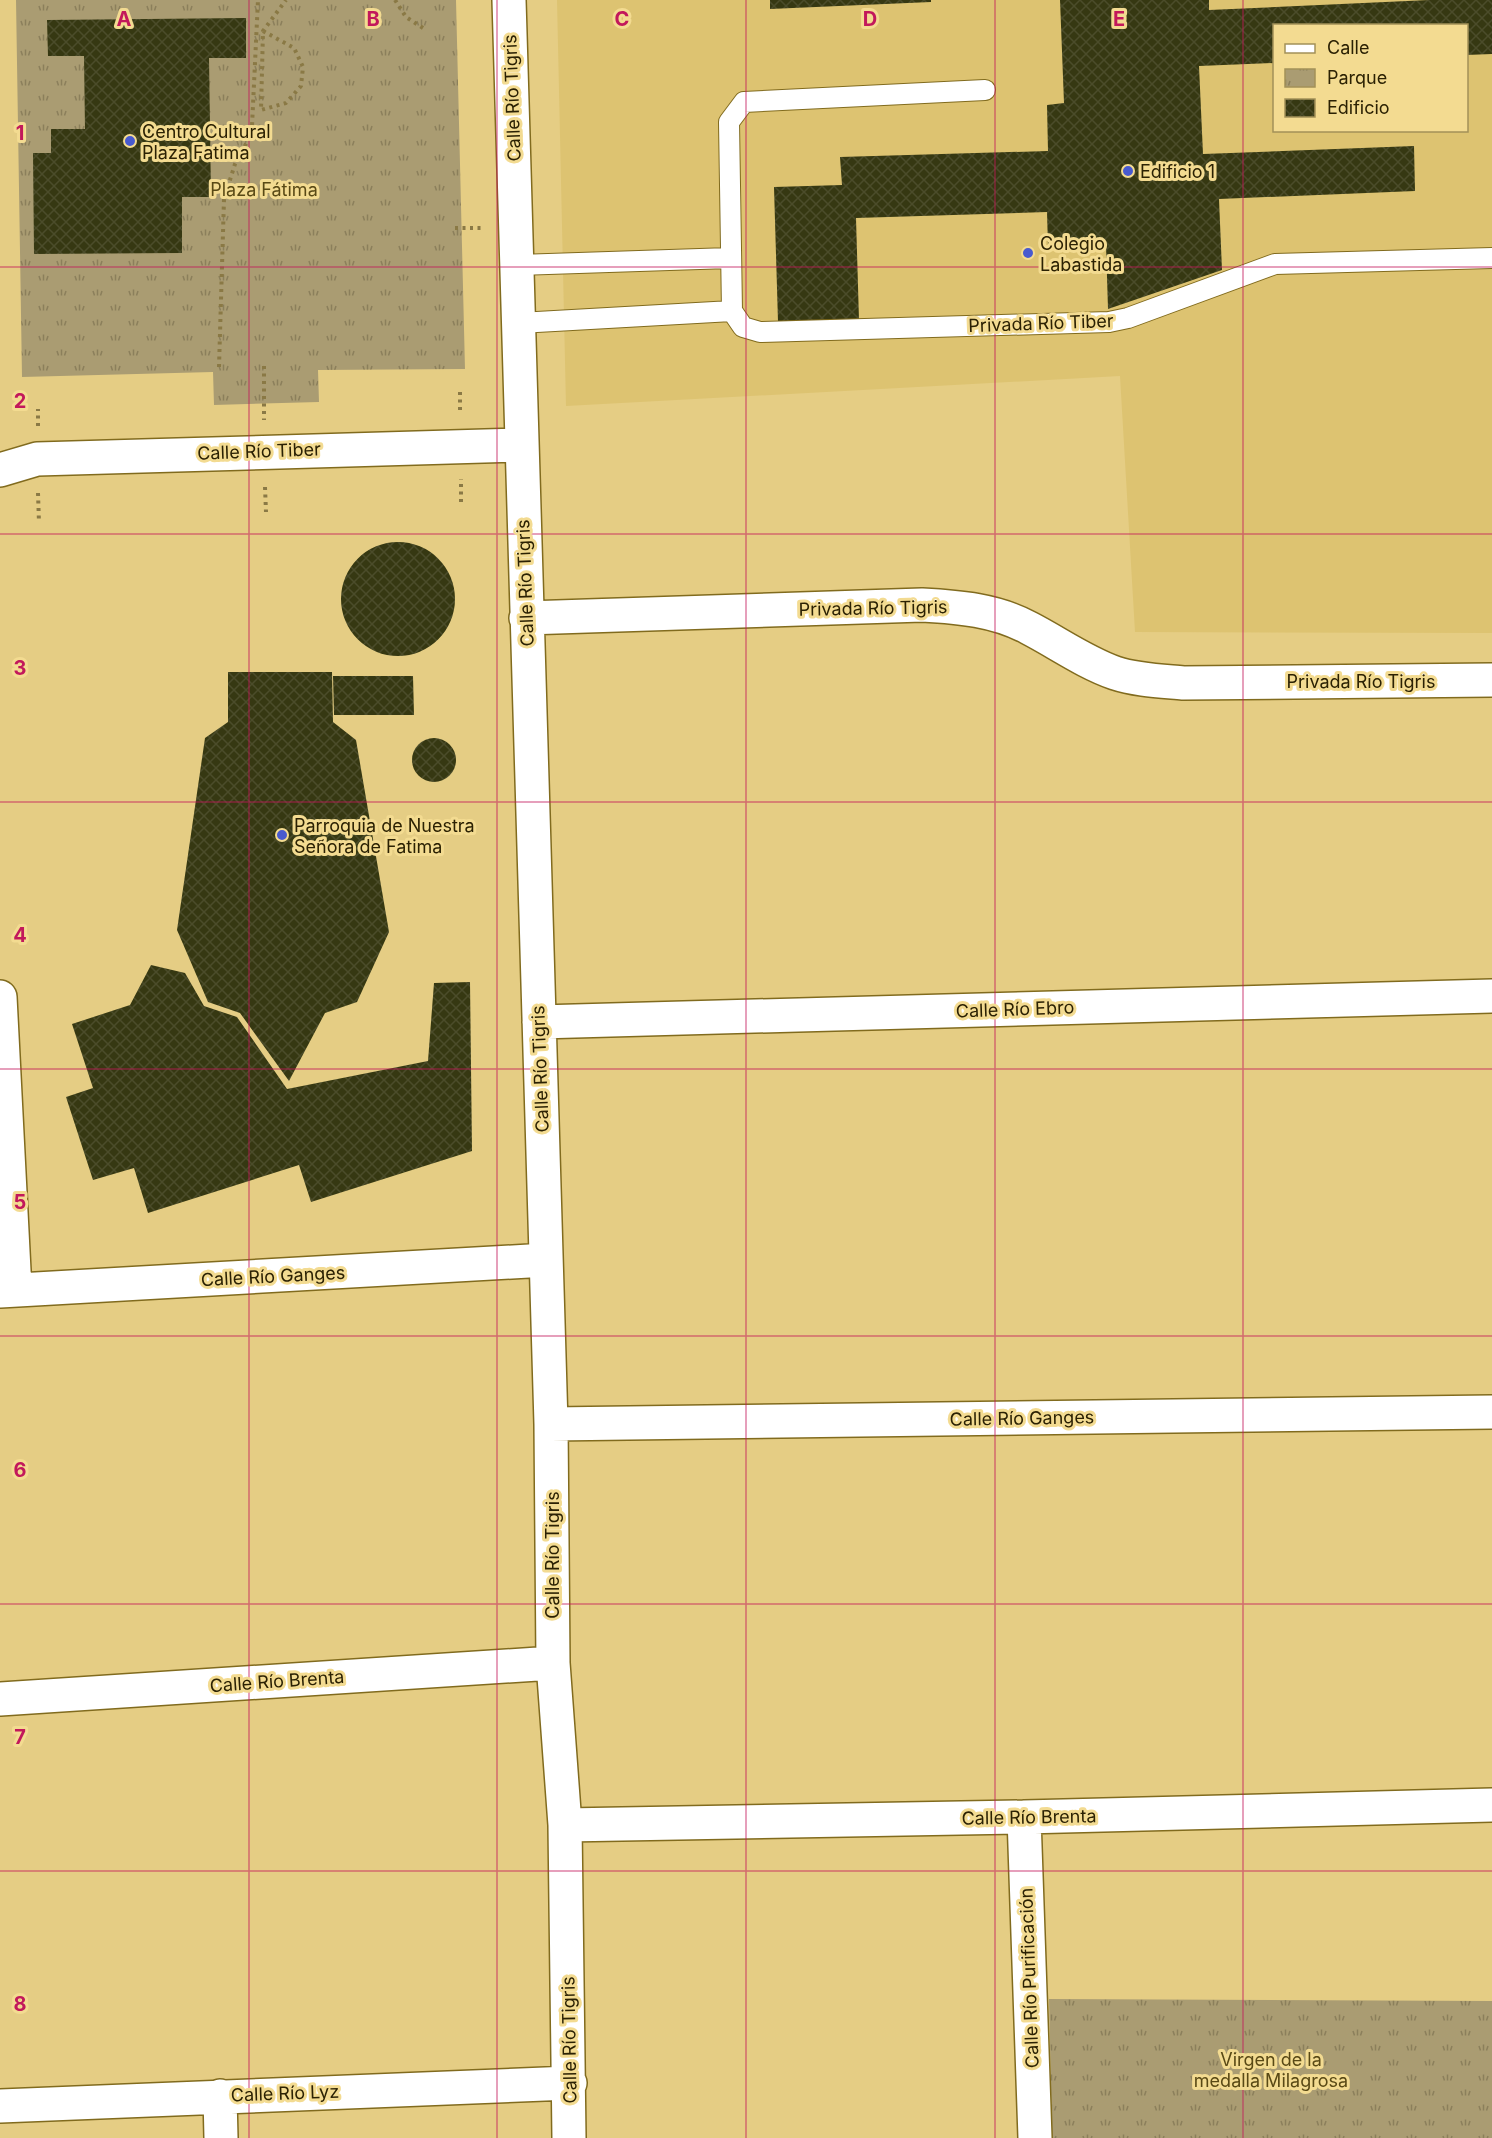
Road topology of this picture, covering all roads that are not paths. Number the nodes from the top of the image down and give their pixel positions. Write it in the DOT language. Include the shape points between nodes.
graph roads {
  1 [pos="509,0"];
  2 [pos="985,90"];
  3 [pos="730,258"];
  4 [pos="1492,258"];
  5 [pos="518,266"];
  6 [pos="732,311"];
  7 [pos="519,323"];
  8 [pos="520,445"];
  9 [pos="0,470"];
  10 [pos="526,618"];
  11 [pos="1492,680"];
  12 [pos="1492,996"];
  13 [pos="0,997"];
  14 [pos="539,1022"];
  15 [pos="546,1260"];
  16 [pos="8,1290"];
  17 [pos="1492,1412"];
  18 [pos="551,1424"];
  19 [pos="553,1663"];
  20 [pos="0,1698"];
  21 [pos="1492,1805"];
  22 [pos="1024,1818"];
  23 [pos="565,1825"];
  24 [pos="570,2083"];
  25 [pos="220,2096"];
  26 [pos="0,2106"];
  27 [pos="221,2138"];
  28 [pos="569,2138"];
  29 [pos="1035,2138"];
  1 -- 5 [label="street, Calle Río Tigris"];
  2 -- 3 [label="lane" via="744,102 729,122"];
  3 -- 5 [label="lane"];
  3 -- 6 [label="lane"];
  4 -- 6 [label="lane, Privada Río Tiber" via="1275,264 1109,322 760,332 743,327"];
  5 -- 7 [label="street, Calle Río Tigris"];
  6 -- 7 [label="lane"];
  7 -- 8 [label="street, Calle Río Tigris"];
  8 -- 9 [label="street, Calle Río Tiber" via="37,459"];
  8 -- 10 [label="street, Calle Río Tigris"];
  10 -- 11 [label="street, Privada Río Tigris" via="922,605 964,607 1028,627 1089,663 1118,674 1148,679 1183,683"];
  10 -- 14 [label="street, Calle Río Tigris"];
  12 -- 14 [label="street, Calle Río Ebro"];
  13 -- 16 [label="street"];
  14 -- 15 [label="street, Calle Río Tigris"];
  15 -- 16 [label="street, Calle Río Ganges"];
  15 -- 18 [label="street, Calle Río Tigris"];
  17 -- 18 [label="street, Calle Río Ganges"];
  18 -- 19 [label="street, Calle Río Tigris"];
  19 -- 20 [label="street, Calle Río Brenta"];
  19 -- 23 [label="street, Calle Río Tigris"];
  21 -- 22 [label="street, Calle Río Brenta"];
  22 -- 23 [label="street, Calle Río Brenta"];
  22 -- 29 [label="street, Calle Río Purificación"];
  23 -- 24 [label="street, Calle Río Tigris"];
  24 -- 25 [label="street, Calle Río Lyz"];
  24 -- 28 [label="street, Calle Río Tigris"];
  25 -- 26 [label="street, Calle Río Lyz"];
  25 -- 27 [label="street"];
}
